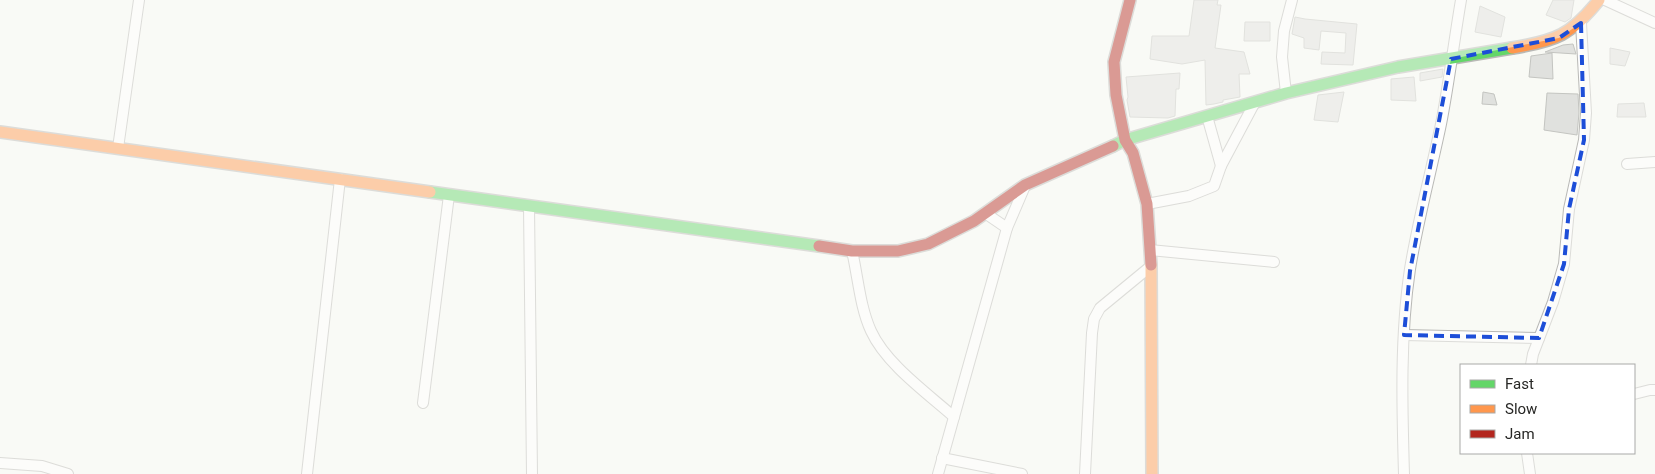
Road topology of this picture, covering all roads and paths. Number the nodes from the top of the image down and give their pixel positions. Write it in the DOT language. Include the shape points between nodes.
graph roads {
  1 [pos="139,0"];
  2 [pos="1130,0"];
  3 [pos="1292,0"];
  4 [pos="1461,0"];
  5 [pos="1599,0"];
  6 [pos="1605,0"];
  7 [pos="1580,22"];
  8 [pos="1655,23"];
  9 [pos="1451,59"];
  10 [pos="1286,93"];
  11 [pos="1254,104"];
  12 [pos="1207,116"];
  13 [pos="0,132"];
  14 [pos="1125,140"];
  15 [pos="118,148"];
  16 [pos="1655,162"];
  17 [pos="1627,164"];
  18 [pos="1221,166"];
  19 [pos="340,179"];
  20 [pos="1025,185"];
  21 [pos="450,195"];
  22 [pos="1147,204"];
  23 [pos="529,206"];
  24 [pos="986,213"];
  25 [pos="1007,228"];
  26 [pos="1150,250"];
  27 [pos="852,252"];
  28 [pos="1274,262"];
  29 [pos="1151,266"];
  30 [pos="1404,335"];
  31 [pos="1539,338"];
  32 [pos="1531,364"];
  33 [pos="1655,390"];
  34 [pos="1635,394"];
  35 [pos="424,404"];
  36 [pos="954,417"];
  37 [pos="1528,454"];
  38 [pos="942,458"];
  39 [pos="0,463"];
  40 [pos="68,474"];
  41 [pos="307,474"];
  42 [pos="532,474"];
  43 [pos="938,474"];
  44 [pos="1022,474"];
  45 [pos="1085,474"];
  46 [pos="1152,474"];
  47 [pos="1404,474"];
  48 [pos="1530,474"];
  1 -- 15 [label="street"];
  2 -- 14 [label="street" via="1114,62 1116,95"];
  3 -- 10 [label="street" via="1284,31 1282,57"];
  4 -- 9 [label="street"];
  5 -- 7 [label="street"];
  6 -- 8 [label="street"];
  7 -- 9 [label="street" via="1559,38 1540,44"];
  7 -- 31 [label="street" via="1586,112 1584,140 1569,209 1564,264"];
  9 -- 10 [label="street" via="1398,67"];
  9 -- 30 [label="street" via="1410,271"];
  10 -- 11 [label="street"];
  11 -- 12 [label="street"];
  11 -- 18 [label="street"];
  12 -- 14 [label="street"];
  12 -- 18 [label="street"];
  13 -- 15 [label="street"];
  14 -- 20 [label="street"];
  14 -- 22 [label="street" via="1133,153"];
  15 -- 19 [label="street"];
  16 -- 17 [label="street"];
  18 -- 22 [label="street" via="1214,186 1189,196"];
  19 -- 21 [label="street"];
  19 -- 41 [label="street"];
  20 -- 24 [label="street"];
  20 -- 25 [label="street"];
  21 -- 23 [label="street"];
  21 -- 35 [label="street"];
  22 -- 26 [label="street"];
  23 -- 27 [label="street"];
  23 -- 42 [label="street"];
  24 -- 25 [label="street"];
  24 -- 27 [label="street" via="928,244 898,251"];
  25 -- 36 [label="street"];
  26 -- 28 [label="street"];
  26 -- 29 [label="street"];
  27 -- 36 [label="street" via="865,314 882,349"];
  29 -- 45 [label="street" via="1100,308 1094,319"];
  29 -- 46 [label="street"];
  30 -- 31 [label="street"];
  30 -- 47 [label="street"];
  31 -- 32 [label="street"];
  33 -- 34 [label="street"];
  36 -- 38 [label="street"];
  37 -- 48 [label="street"];
  38 -- 43 [label="street"];
  38 -- 44 [label="street"];
  39 -- 40 [label="street" via="42,466"];
}
